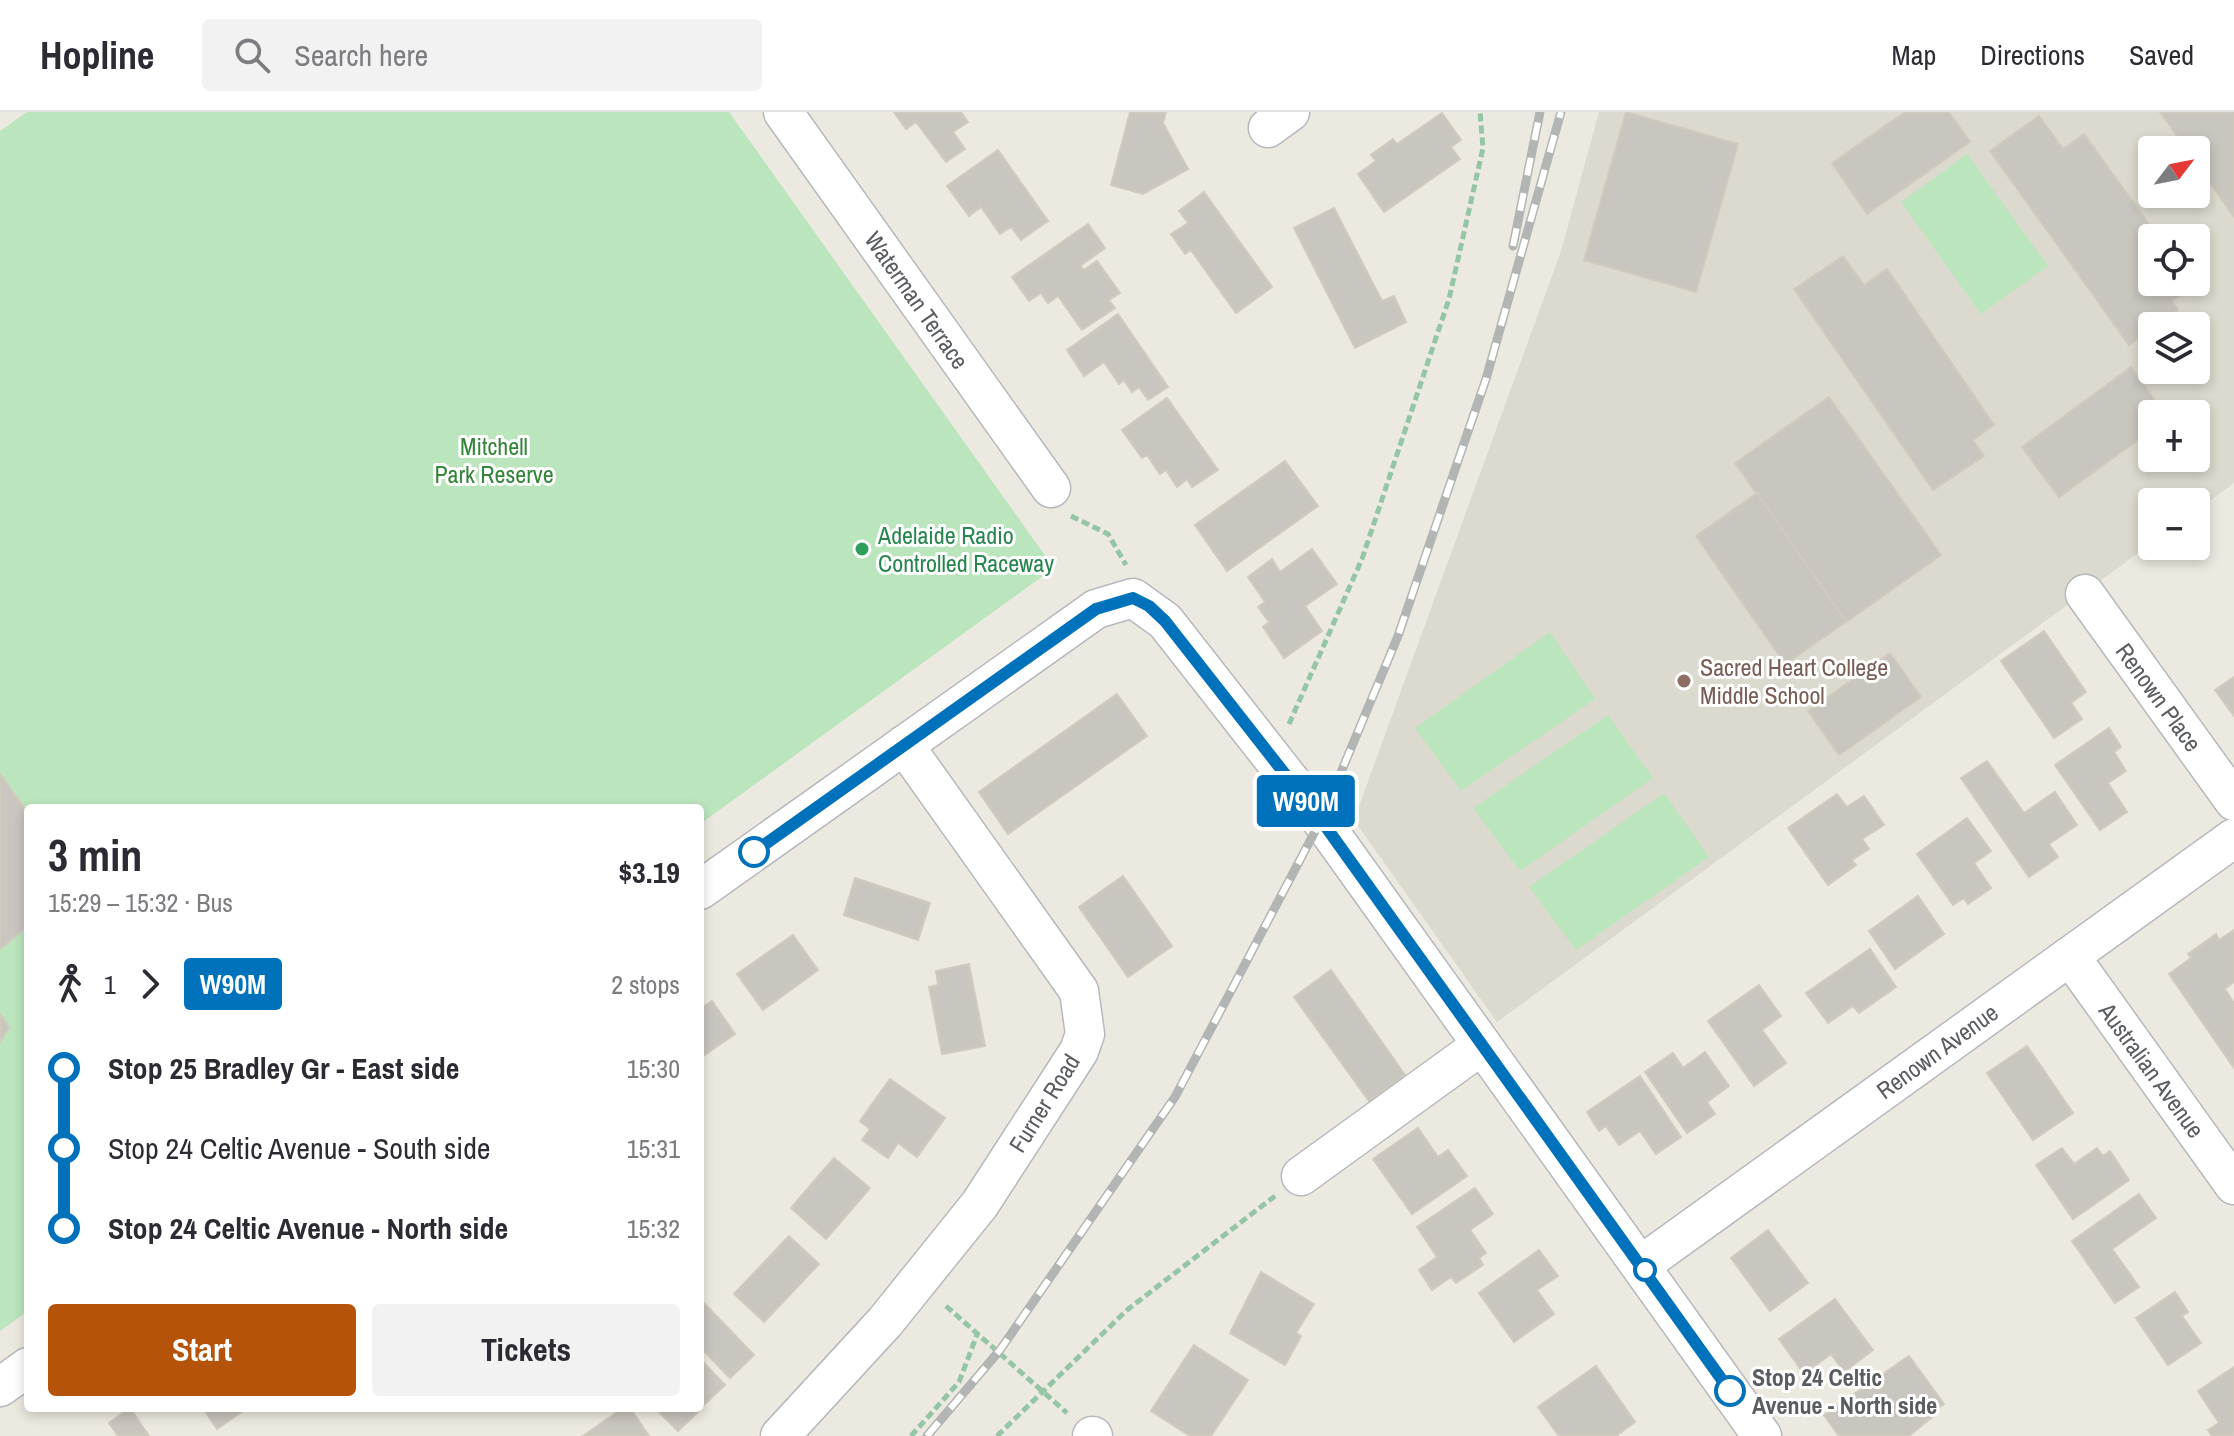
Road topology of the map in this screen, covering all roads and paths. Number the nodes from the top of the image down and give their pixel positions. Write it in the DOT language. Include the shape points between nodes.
graph roads {
  1 [pos="783,112"];
  2 [pos="1480,112"];
  3 [pos="1051,488"];
  4 [pos="2085,594"];
  5 [pos="1133,598"];
  6 [pos="904,745"];
  7 [pos="1271,756"];
  8 [pos="2234,801"];
  9 [pos="2234,838"];
  10 [pos="704,887"];
  11 [pos="2070,956"];
  12 [pos="1482,1045"];
  13 [pos="1301,1176"];
  14 [pos="2234,1185"];
  15 [pos="1641,1265"];
  16 [pos="917,1282"];
  17 [pos="978,1332"];
  18 [pos="24,1370"];
  19 [pos="0,1387"];
  20 [pos="1042,1389"];
  21 [pos="780,1436"];
  22 [pos="911,1436"];
  23 [pos="997,1436"];
  24 [pos="1092,1436"];
  25 [pos="1762,1436"];
  1 -- 3 [label="street, Waterman Terrace"];
  2 -- 7 [label="path" via="1483,148 1449,299 1362,559 1306,692"];
  3 -- 5 [label="path" via="1072,518 1108,534 1125,561"];
  4 -- 8 [label="street, Renown Place"];
  5 -- 6 [label="street" via="1096,609"];
  5 -- 7 [label="street" via="1165,621"];
  6 -- 10 [label="street"];
  6 -- 16 [label="street, Furner Road" via="1079,991 1085,1034 980,1204"];
  7 -- 12 [label="street"];
  9 -- 11 [label="street, Renown Avenue"];
  11 -- 14 [label="street, Australian Avenue"];
  11 -- 15 [label="street, Renown Avenue"];
  12 -- 13 [label="street"];
  12 -- 15 [label="street"];
  13 -- 20 [label="path" via="1127,1310"];
  15 -- 25 [label="street"];
  16 -- 17 [label="path"];
  16 -- 21 [label="street, Furner Road"];
  17 -- 20 [label="path"];
  17 -- 22 [label="path" via="959,1382"];
  18 -- 19 [label="street"];
  20 -- 23 [label="path"];
  20 -- 24 [label="path"];
}
